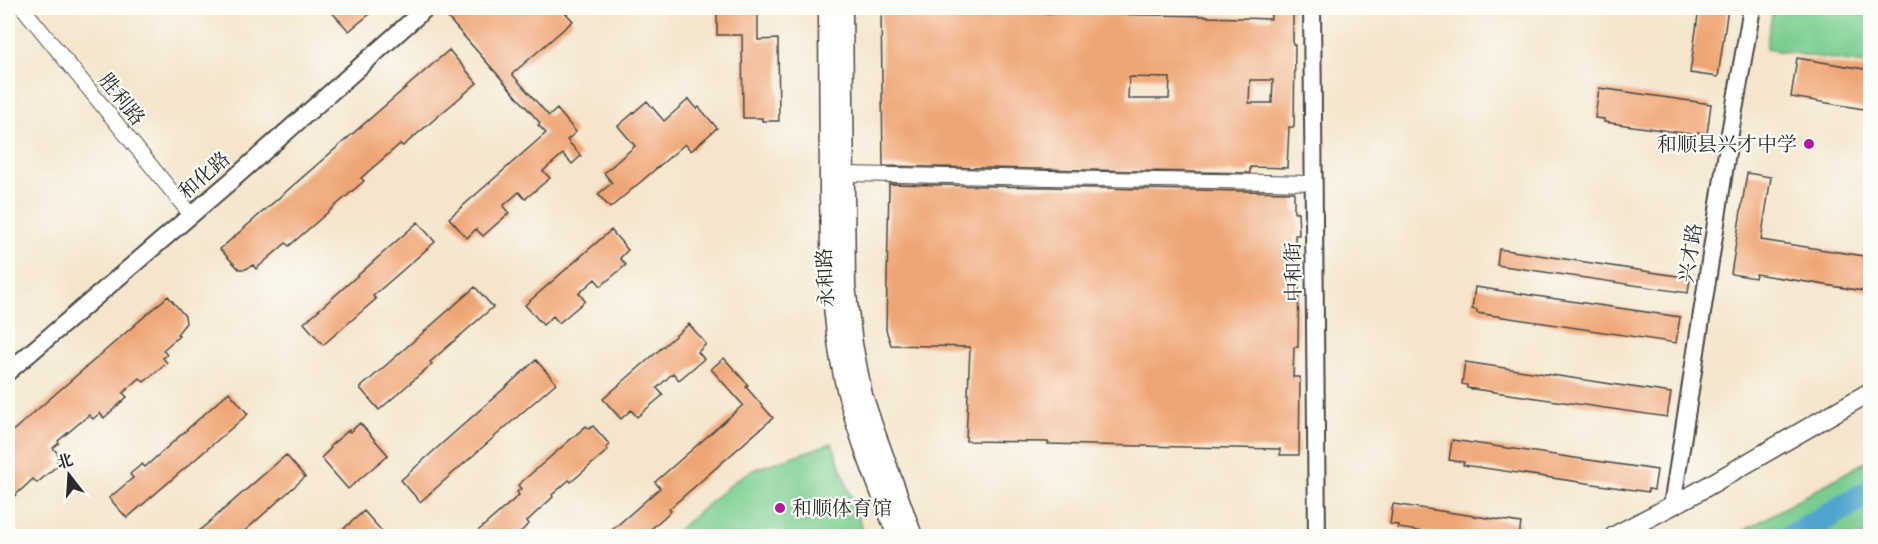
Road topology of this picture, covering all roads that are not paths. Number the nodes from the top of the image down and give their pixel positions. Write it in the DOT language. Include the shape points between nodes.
graph roads {
  1 [pos="23,8"];
  2 [pos="426,8"];
  3 [pos="828,8"];
  4 [pos="843,8"];
  5 [pos="1312,8"];
  6 [pos="1752,8"];
  7 [pos="844,174"];
  8 [pos="1314,183"];
  9 [pos="191,215"];
  10 [pos="8,372"];
  11 [pos="1870,392"];
  12 [pos="1672,506"];
  13 [pos="1317,536"];
  14 [pos="897,537"];
  15 [pos="913,537"];
  16 [pos="1614,537"];
  1 -- 9 [label="street, 胜利路"];
  2 -- 9 [label="street, 和化路"];
  3 -- 14 [label="main road, 永和路" via="830,257 837,346 859,433"];
  4 -- 7 [label="main road, 永和路"];
  5 -- 8 [label="street, 中和街"];
  6 -- 12 [label="street, 兴才路"];
  7 -- 8 [label="street"];
  7 -- 15 [label="main road, 永和路" via="846,285 858,373"];
  8 -- 13 [label="street, 中和街"];
  9 -- 10 [label="street, 和化路"];
  11 -- 12 [label="main road"];
  12 -- 16 [label="main road"];
}
